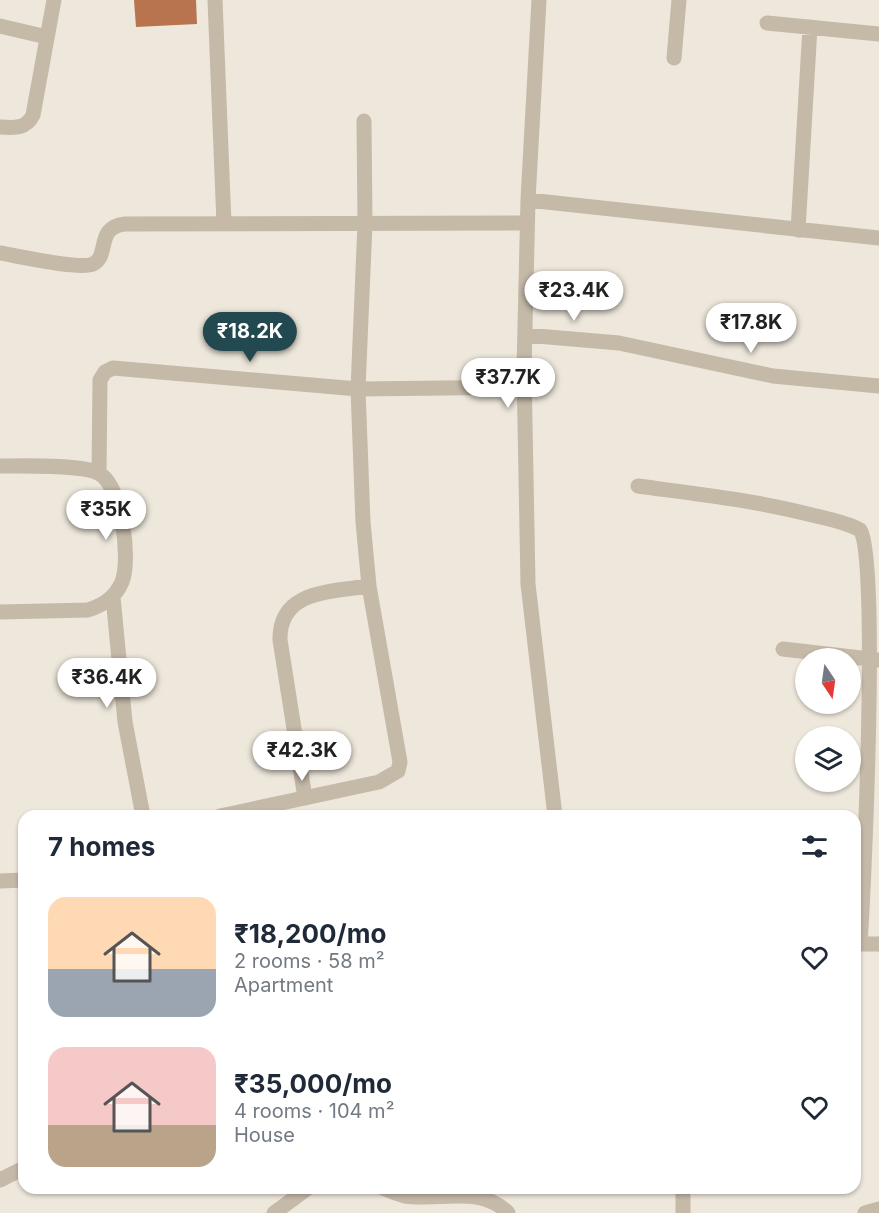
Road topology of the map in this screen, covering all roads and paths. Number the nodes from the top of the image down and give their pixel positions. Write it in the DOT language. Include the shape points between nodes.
graph roads {
  1 [pos="54,0"];
  2 [pos="215,0"];
  3 [pos="539,0"];
  4 [pos="679,0"];
  5 [pos="767,23"];
  6 [pos="0,26"];
  7 [pos="810,27"];
  8 [pos="879,34"];
  9 [pos="47,37"];
  10 [pos="674,58"];
  11 [pos="364,121"];
  12 [pos="0,127"];
  13 [pos="528,200"];
  14 [pos="527,223"];
  15 [pos="224,224"];
  16 [pos="365,224"];
  17 [pos="798,230"];
  18 [pos="879,238"];
  19 [pos="0,253"];
  20 [pos="525,335"];
  21 [pos="879,386"];
  22 [pos="524,387"];
  23 [pos="358,389"];
  24 [pos="0,466"];
  25 [pos="99,473"];
  26 [pos="638,486"];
  27 [pos="369,586"];
  28 [pos="112,597"];
  29 [pos="0,612"];
  30 [pos="783,649"];
  31 [pos="879,660"];
  32 [pos="305,798"];
  33 [pos="142,810"];
  34 [pos="248,810"];
  35 [pos="554,810"];
  36 [pos="18,880"];
  37 [pos="0,881"];
  38 [pos="861,892"];
  39 [pos="861,944"];
  40 [pos="879,944"];
  41 [pos="18,1171"];
  42 [pos="0,1180"];
  43 [pos="300,1194"];
  44 [pos="400,1194"];
  45 [pos="683,1194"];
  46 [pos="879,1209"];
  47 [pos="274,1213"];
  48 [pos="508,1213"];
  49 [pos="683,1213"];
  50 [pos="865,1213"];
  1 -- 9 [label="street"];
  2 -- 15 [label="street"];
  3 -- 13 [label="street"];
  4 -- 10 [label="street"];
  5 -- 7 [label="street"];
  6 -- 9 [label="street"];
  7 -- 8 [label="street"];
  7 -- 17 [label="street"];
  9 -- 12 [label="street" via="29,123"];
  11 -- 16 [label="street"];
  13 -- 14 [label="street"];
  13 -- 17 [label="street"];
  14 -- 16 [label="street"];
  14 -- 20 [label="street"];
  15 -- 16 [label="street"];
  15 -- 19 [label="street" via="119,225 105,236 98,260 86,266"];
  16 -- 23 [label="street"];
  17 -- 18 [label="street"];
  20 -- 21 [label="street" via="619,344 773,376"];
  20 -- 22 [label="street"];
  22 -- 23 [label="street"];
  22 -- 35 [label="street" via="528,584"];
  23 -- 25 [label="street" via="113,368 100,380"];
  23 -- 27 [label="street"];
  24 -- 25 [label="street" via="81,468"];
  25 -- 28 [label="street" via="111,484 120,510 124,569 122,582"];
  26 -- 31 [label="street" via="759,501 862,531 872,555"];
  27 -- 32 [label="street" via="301,599 283,615 280,640"];
  27 -- 32 [label="street" via="399,747 398,771 379,782"];
  28 -- 29 [label="street" via="102,606 88,610"];
  28 -- 33 [label="street" via="125,722"];
  30 -- 31 [label="street"];
  31 -- 38 [label="street"];
  32 -- 34 [label="street"];
  36 -- 37 [label="street"];
  39 -- 40 [label="street"];
  41 -- 42 [label="street"];
  43 -- 47 [label="street"];
  44 -- 48 [label="street" via="479,1197 491,1200"];
  45 -- 49 [label="street"];
  46 -- 50 [label="street"];
}
